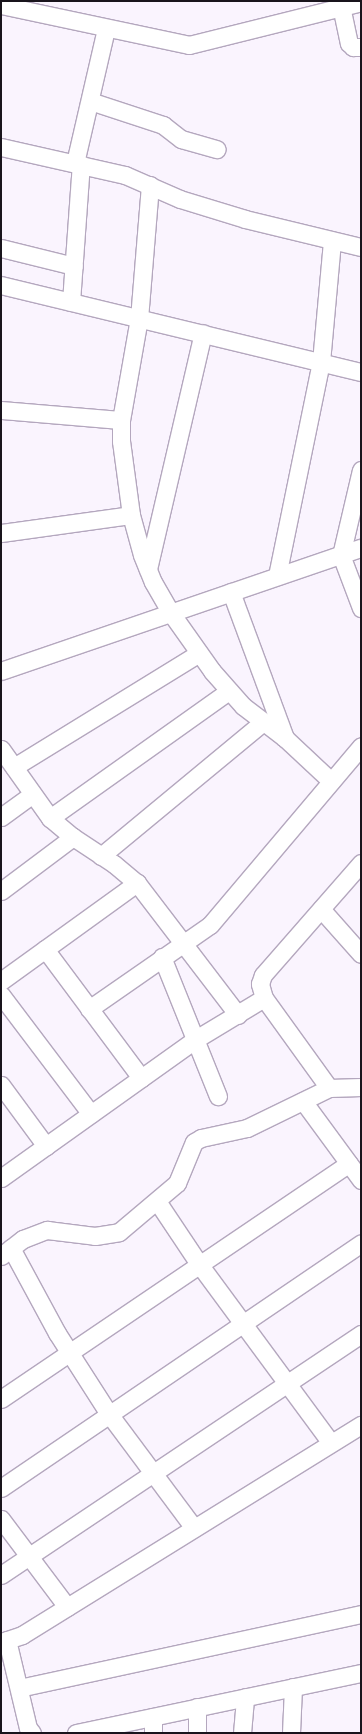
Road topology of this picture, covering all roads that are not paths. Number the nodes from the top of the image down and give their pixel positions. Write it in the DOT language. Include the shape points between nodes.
graph roads {
  1 [pos="361,2"];
  2 [pos="1,5"];
  3 [pos="341,6"];
  4 [pos="106,29"];
  5 [pos="361,47"];
  6 [pos="90,101"];
  7 [pos="1,147"];
  8 [pos="217,150"];
  9 [pos="78,163"];
  10 [pos="150,186"];
  11 [pos="332,240"];
  12 [pos="361,247"];
  13 [pos="1,248"];
  14 [pos="74,266"];
  15 [pos="1,285"];
  16 [pos="71,302"];
  17 [pos="139,318"];
  18 [pos="203,333"];
  19 [pos="321,362"];
  20 [pos="361,372"];
  21 [pos="1,410"];
  22 [pos="121,420"];
  23 [pos="361,470"];
  24 [pos="131,515"];
  25 [pos="1,533"];
  26 [pos="361,548"];
  27 [pos="341,555"];
  28 [pos="148,569"];
  29 [pos="277,576"];
  30 [pos="231,592"];
  31 [pos="361,608"];
  32 [pos="171,613"];
  33 [pos="199,653"];
  34 [pos="1,671"];
  35 [pos="229,691"];
  36 [pos="263,722"];
  37 [pos="284,738"];
  38 [pos="361,746"];
  39 [pos="1,749"];
  40 [pos="14,767"];
  41 [pos="332,781"];
  42 [pos="33,794"];
  43 [pos="1,817"];
  44 [pos="50,818"];
  45 [pos="73,837"];
  46 [pos="102,856"];
  47 [pos="360,866"];
  48 [pos="137,883"];
  49 [pos="1,891"];
  50 [pos="321,909"];
  51 [pos="186,944"];
  52 [pos="44,949"];
  53 [pos="361,954"];
  54 [pos="162,957"];
  55 [pos="1,981"];
  56 [pos="1,995"];
  57 [pos="264,998"];
  58 [pos="89,1009"];
  59 [pos="238,1015"];
  60 [pos="196,1039"];
  61 [pos="141,1078"];
  62 [pos="1,1085"];
  63 [pos="361,1087"];
  64 [pos="329,1088"];
  65 [pos="218,1096"];
  66 [pos="303,1101"];
  67 [pos="91,1114"];
  68 [pos="46,1146"];
  69 [pos="349,1163"];
  70 [pos="1,1178"];
  71 [pos="361,1180"];
  72 [pos="157,1201"];
  73 [pos="361,1243"];
  74 [pos="6,1252"];
  75 [pos="199,1264"];
  76 [pos="243,1324"];
  77 [pos="361,1334"];
  78 [pos="71,1352"];
  79 [pos="287,1383"];
  80 [pos="1,1399"];
  81 [pos="109,1414"];
  82 [pos="361,1424"];
  83 [pos="331,1443"];
  84 [pos="153,1473"];
  85 [pos="1,1488"];
  86 [pos="1,1519"];
  87 [pos="194,1528"];
  88 [pos="29,1556"];
  89 [pos="1,1575"];
  90 [pos="67,1607"];
  91 [pos="361,1614"];
  92 [pos="4,1641"];
  93 [pos="361,1673"];
  94 [pos="293,1687"];
  95 [pos="19,1688"];
  96 [pos="245,1698"];
  97 [pos="197,1707"];
  98 [pos="153,1725"];
  99 [pos="116,1729"];
  100 [pos="32,1733"];
  101 [pos="76,1733"];
  102 [pos="197,1733"];
  103 [pos="242,1733"];
  104 [pos="291,1733"];
  1 -- 3 [label="street"];
  2 -- 4 [label="street"];
  3 -- 4 [label="street" via="189,45"];
  3 -- 5 [label="street" via="349,43 353,47"];
  4 -- 6 [label="street"];
  6 -- 8 [label="street" via="163,125 181,139"];
  6 -- 9 [label="street"];
  7 -- 9 [label="street"];
  9 -- 10 [label="street" via="125,175"];
  9 -- 14 [label="street"];
  10 -- 11 [label="street" via="180,199 245,219"];
  10 -- 17 [label="street"];
  11 -- 12 [label="street"];
  11 -- 19 [label="street"];
  13 -- 14 [label="street"];
  14 -- 16 [label="street"];
  15 -- 16 [label="street"];
  16 -- 17 [label="street"];
  17 -- 18 [label="street"];
  17 -- 22 [label="street"];
  18 -- 19 [label="street"];
  18 -- 28 [label="street"];
  19 -- 20 [label="street"];
  19 -- 29 [label="street"];
  21 -- 22 [label="street"];
  22 -- 24 [label="street" via="121,441"];
  23 -- 27 [label="street"];
  24 -- 25 [label="street"];
  24 -- 28 [label="street"];
  26 -- 27 [label="street"];
  27 -- 29 [label="street"];
  27 -- 31 [label="street"];
  28 -- 32 [label="street"];
  29 -- 30 [label="street"];
  30 -- 32 [label="street"];
  30 -- 37 [label="street"];
  32 -- 33 [label="street"];
  32 -- 34 [label="street"];
  33 -- 35 [label="street"];
  33 -- 40 [label="street"];
  35 -- 36 [label="street"];
  35 -- 44 [label="street"];
  36 -- 37 [label="street"];
  36 -- 46 [label="street"];
  37 -- 41 [label="street"];
  38 -- 41 [label="street"];
  39 -- 40 [label="street"];
  40 -- 42 [label="street"];
  41 -- 51 [label="street" via="210,925"];
  42 -- 43 [label="street"];
  42 -- 44 [label="street"];
  44 -- 45 [label="street"];
  45 -- 46 [label="street"];
  45 -- 49 [label="street"];
  46 -- 48 [label="street"];
  47 -- 50 [label="street"];
  48 -- 51 [label="street"];
  48 -- 52 [label="street"];
  50 -- 53 [label="street"];
  50 -- 57 [label="street" via="263,975 260,984"];
  51 -- 54 [label="street"];
  51 -- 59 [label="street"];
  52 -- 55 [label="street"];
  52 -- 58 [label="street"];
  54 -- 58 [label="street"];
  54 -- 60 [label="street"];
  56 -- 67 [label="street"];
  57 -- 59 [label="street"];
  57 -- 64 [label="street"];
  58 -- 61 [label="street"];
  59 -- 60 [label="street"];
  60 -- 61 [label="street"];
  60 -- 65 [label="street"];
  61 -- 67 [label="street"];
  62 -- 68 [label="street"];
  63 -- 64 [label="street"];
  64 -- 66 [label="street"];
  66 -- 69 [label="street"];
  66 -- 72 [label="street" via="246,1128 201,1138 194,1142 181,1178"];
  67 -- 68 [label="street"];
  68 -- 70 [label="street"];
  69 -- 71 [label="street"];
  69 -- 75 [label="street"];
  72 -- 74 [label="street" via="119,1232 95,1236 47,1230 34,1233"];
  72 -- 75 [label="street"];
  73 -- 76 [label="street"];
  74 -- 78 [label="street"];
  75 -- 76 [label="street"];
  75 -- 78 [label="street"];
  76 -- 79 [label="street"];
  76 -- 81 [label="street"];
  77 -- 79 [label="street"];
  78 -- 80 [label="street"];
  78 -- 81 [label="street"];
  79 -- 83 [label="street"];
  79 -- 84 [label="street"];
  81 -- 84 [label="street"];
  81 -- 85 [label="street"];
  82 -- 83 [label="street"];
  83 -- 87 [label="street"];
  84 -- 87 [label="street"];
  84 -- 88 [label="street"];
  86 -- 88 [label="street"];
  87 -- 90 [label="street"];
  88 -- 89 [label="street"];
  88 -- 90 [label="street"];
  90 -- 92 [label="street" via="22,1635"];
  91 -- 95 [label="street"];
  92 -- 95 [label="street"];
  93 -- 94 [label="street"];
  94 -- 96 [label="street"];
  94 -- 104 [label="street"];
  95 -- 100 [label="street" via="28,1728"];
  96 -- 97 [label="street"];
  96 -- 103 [label="street"];
  97 -- 98 [label="street"];
  97 -- 102 [label="street"];
  98 -- 99 [label="street"];
  99 -- 101 [label="street"];
}
